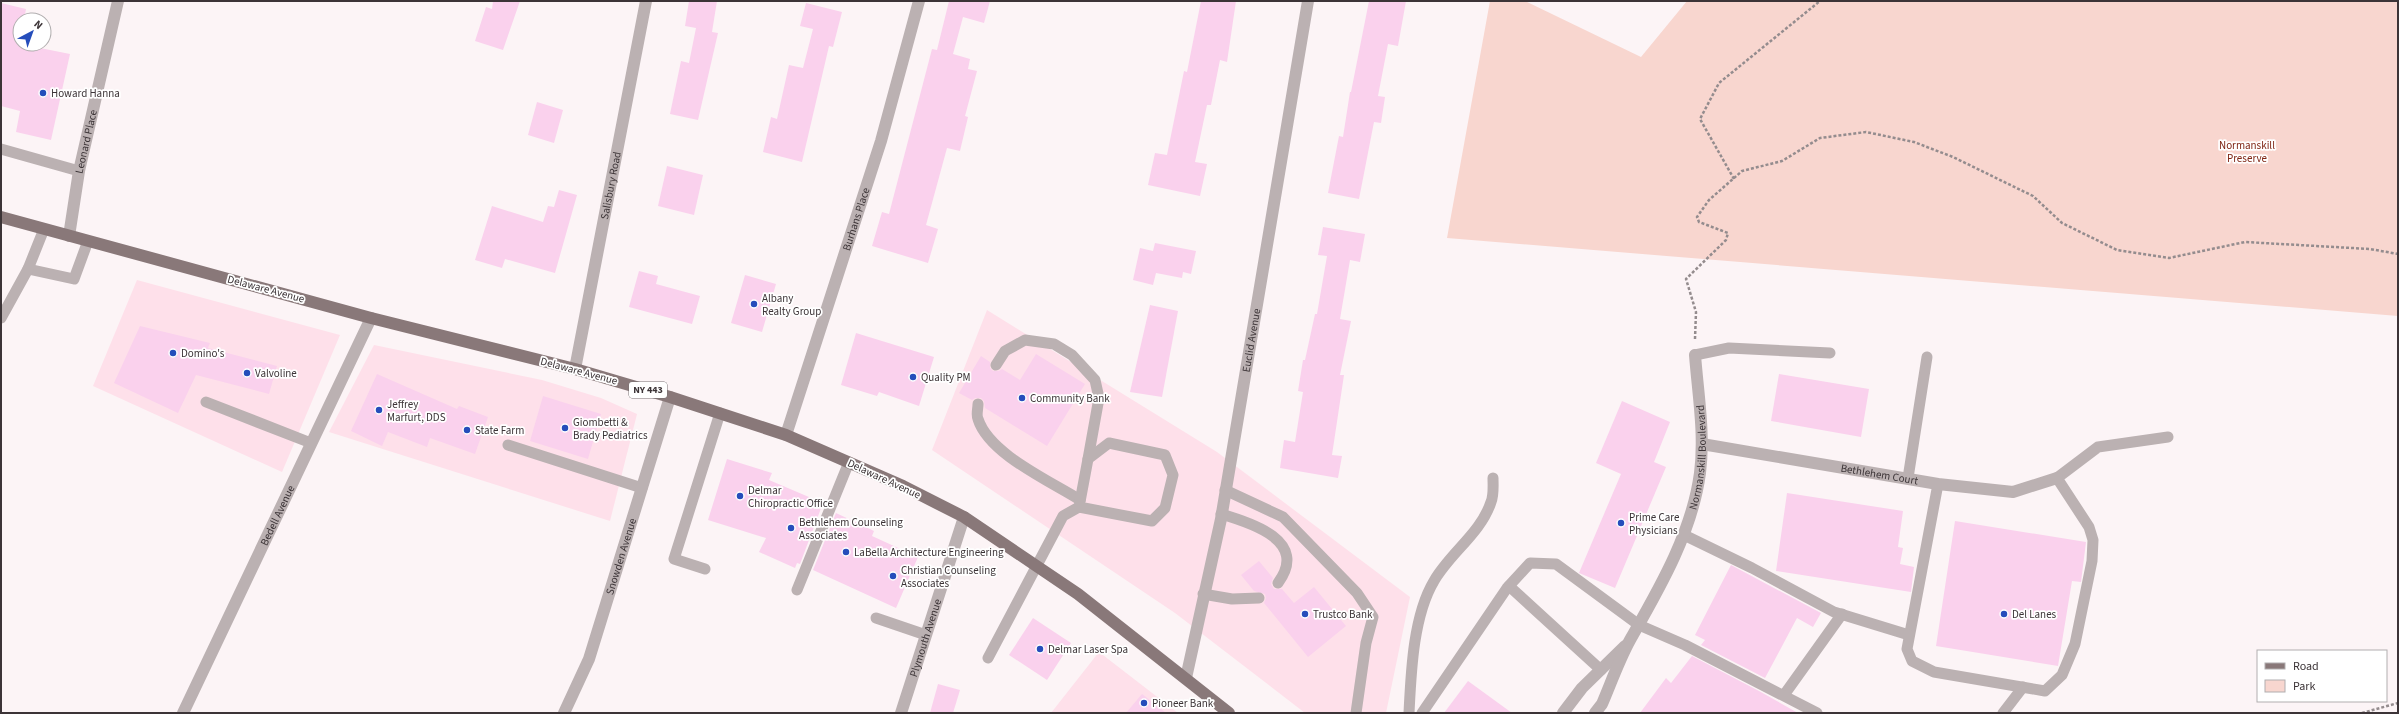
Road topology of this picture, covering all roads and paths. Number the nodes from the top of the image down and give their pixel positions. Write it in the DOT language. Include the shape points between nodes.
graph roads {
  1 [pos="118,1"];
  2 [pos="646,1"];
  3 [pos="919,1"];
  4 [pos="1308,1"];
  5 [pos="1820,1"];
  6 [pos="1,149"];
  7 [pos="79,171"];
  8 [pos="1734,179"];
  9 [pos="1,217"];
  10 [pos="44,229"];
  11 [pos="68,236"];
  12 [pos="88,242"];
  13 [pos="2398,254"];
  14 [pos="28,269"];
  15 [pos="1,318"];
  16 [pos="370,318"];
  17 [pos="1830,353"];
  18 [pos="1695,355"];
  19 [pos="1927,358"];
  20 [pos="996,366"];
  21 [pos="575,369"];
  22 [pos="670,397"];
  23 [pos="206,402"];
  24 [pos="978,404"];
  25 [pos="720,413"];
  26 [pos="786,435"];
  27 [pos="2168,436"];
  28 [pos="311,444"];
  29 [pos="1702,444"];
  30 [pos="508,445"];
  31 [pos="1088,459"];
  32 [pos="849,462"];
  33 [pos="1493,478"];
  34 [pos="1908,478"];
  35 [pos="2057,478"];
  36 [pos="1938,484"];
  37 [pos="642,488"];
  38 [pos="1225,490"];
  39 [pos="1079,503"];
  40 [pos="1221,514"];
  41 [pos="964,517"];
  42 [pos="1684,534"];
  43 [pos="1038,566"];
  44 [pos="705,569"];
  45 [pos="1278,583"];
  46 [pos="1509,586"];
  47 [pos="797,590"];
  48 [pos="1203,594"];
  49 [pos="1259,598"];
  50 [pos="1838,613"];
  51 [pos="876,618"];
  52 [pos="1639,626"];
  53 [pos="926,635"];
  54 [pos="1910,635"];
  55 [pos="1630,641"];
  56 [pos="988,658"];
  57 [pos="1601,670"];
  58 [pos="1186,678"];
  59 [pos="2023,687"];
  60 [pos="1784,695"];
  61 [pos="2398,703"];
  62 [pos="1817,712"];
  63 [pos="183,713"];
  64 [pos="564,713"];
  65 [pos="901,713"];
  66 [pos="1228,713"];
  67 [pos="1356,713"];
  68 [pos="1409,713"];
  69 [pos="1422,713"];
  70 [pos="1563,713"];
  71 [pos="1595,713"];
  72 [pos="2003,713"];
  73 [pos="2362,713"];
  1 -- 7 [label="street, Leonard Place"];
  2 -- 21 [label="street, Salisbury Road"];
  3 -- 26 [label="street, Burhans Place" via="881,141"];
  4 -- 38 [label="street, Euclid Avenue"];
  5 -- 8 [label="path" via="1719,83 1700,119"];
  6 -- 7 [label="lane"];
  7 -- 11 [label="street, Leonard Place"];
  8 -- 13 [label="path" via="1742,171 1782,161 1820,138 1866,132 1914,142 1952,157 2033,196 2062,223 2117,250 2169,258 2245,242 2370,249"];
  8 -- 18 [label="path" via="1709,200 1697,217 1700,222 1728,233 1726,240 1686,279 1696,312"];
  9 -- 10 [label="main road, Delaware Avenue / NY 443"];
  10 -- 11 [label="main road, Delaware Avenue / NY 443"];
  10 -- 14 [label="lane"];
  11 -- 12 [label="main road, Delaware Avenue / NY 443"];
  12 -- 14 [label="lane" via="74,279"];
  12 -- 16 [label="main road, Delaware Avenue / NY 443"];
  14 -- 15 [label="lane"];
  16 -- 21 [label="main road, Delaware Avenue / NY 443"];
  16 -- 28 [label="street, Bedell Avenue"];
  17 -- 18 [label="lane" via="1729,348"];
  18 -- 29 [label="street, Normanskill Boulevard"];
  19 -- 34 [label="lane"];
  20 -- 31 [label="lane" via="1005,351 1025,340 1054,344 1072,355 1095,380 1099,398"];
  21 -- 22 [label="main road, Delaware Avenue / NY 443"];
  22 -- 25 [label="main road, Delaware Avenue / NY 443"];
  22 -- 37 [label="street, Snowden Avenue"];
  23 -- 28 [label="lane"];
  24 -- 39 [label="lane" via="977,418 985,435 1006,454"];
  25 -- 26 [label="main road, Delaware Avenue / NY 443"];
  25 -- 44 [label="lane" via="674,559"];
  26 -- 32 [label="main road, Delaware Avenue / NY 443"];
  27 -- 35 [label="lane" via="2098,447"];
  28 -- 63 [label="street, Bedell Avenue"];
  29 -- 34 [label="street, Bethlehem Court"];
  29 -- 42 [label="street, Normanskill Boulevard" via="1699,480"];
  30 -- 37 [label="lane"];
  31 -- 39 [label="lane"];
  31 -- 39 [label="lane" via="1109,443 1165,455 1173,475 1165,508 1152,521"];
  32 -- 41 [label="main road, Delaware Avenue / NY 443"];
  32 -- 47 [label="lane"];
  33 -- 68 [label="lane" via="1492,501 1483,520 1444,567 1428,593 1419,624 1411,677"];
  34 -- 36 [label="street, Bethlehem Court"];
  35 -- 36 [label="street, Bethlehem Court" via="2013,492"];
  35 -- 59 [label="lane" via="2089,527 2093,540 2092,561 2076,644 2062,674 2045,691"];
  36 -- 54 [label="lane"];
  37 -- 64 [label="street, Snowden Avenue" via="589,659"];
  38 -- 40 [label="street, Euclid Avenue"];
  38 -- 67 [label="lane" via="1283,517 1357,593 1373,617 1366,643"];
  39 -- 43 [label="lane" via="1063,516"];
  40 -- 45 [label="lane" via="1264,530 1278,541 1287,562 1286,570"];
  40 -- 48 [label="street, Euclid Avenue"];
  41 -- 43 [label="main road, Delaware Avenue / NY 443"];
  41 -- 53 [label="street, Plymouth Avenue"];
  42 -- 50 [label="lane"];
  42 -- 52 [label="street, Normanskill Boulevard"];
  43 -- 56 [label="lane"];
  43 -- 58 [label="main road, Delaware Avenue / NY 443"];
  46 -- 52 [label="lane" via="1530,563 1556,564"];
  46 -- 57 [label="lane"];
  46 -- 69 [label="lane"];
  48 -- 49 [label="lane" via="1232,599"];
  48 -- 58 [label="street, Euclid Avenue"];
  50 -- 54 [label="lane"];
  50 -- 60 [label="lane"];
  51 -- 53 [label="lane"];
  52 -- 55 [label="street, Normanskill Boulevard"];
  52 -- 60 [label="lane" via="1685,645"];
  53 -- 65 [label="street, Plymouth Avenue"];
  54 -- 59 [label="lane" via="1907,649 1912,661 1934,672"];
  55 -- 57 [label="street, Normanskill Boulevard"];
  55 -- 71 [label="street, Normanskill Boulevard" via="1602,704"];
  57 -- 70 [label="street, Normanskill Boulevard" via="1582,688"];
  58 -- 66 [label="main road, Delaware Avenue / NY 443"];
  59 -- 72 [label="lane"];
  60 -- 62 [label="lane"];
  61 -- 73 [label="path"];
}
